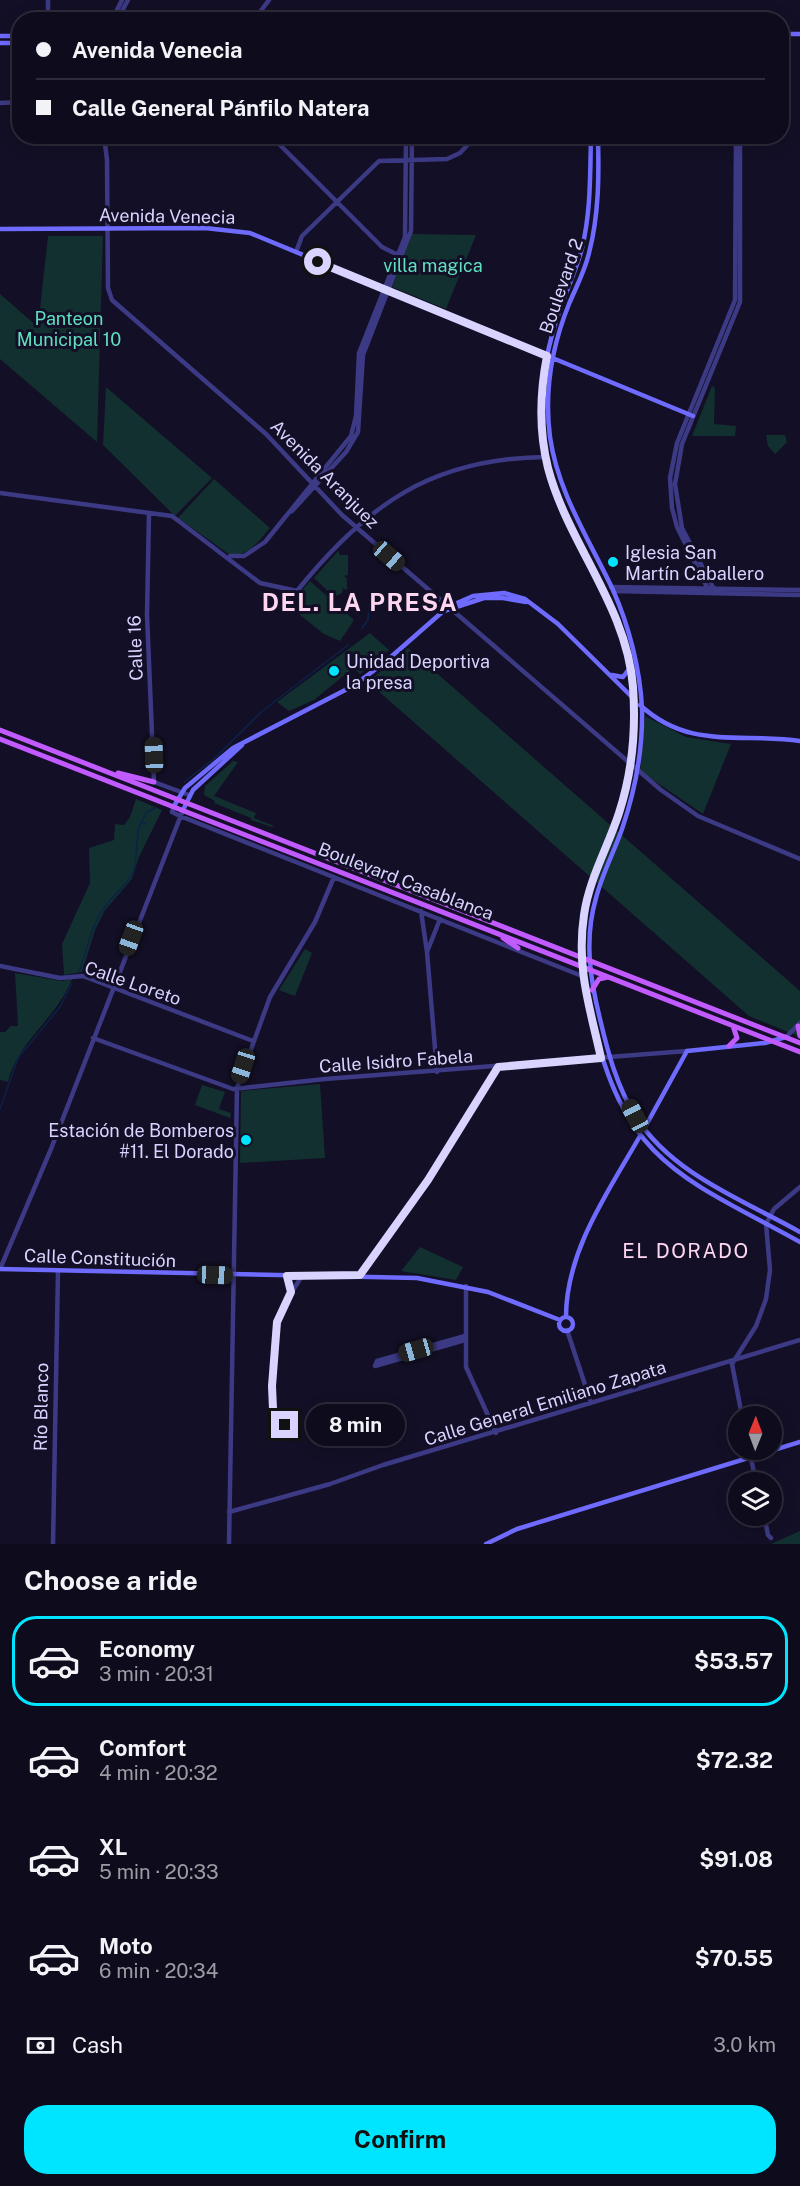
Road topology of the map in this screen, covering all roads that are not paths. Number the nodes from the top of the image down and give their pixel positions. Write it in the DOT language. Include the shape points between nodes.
graph roads {
  1 [pos="104,144"];
  2 [pos="279,144"];
  3 [pos="407,144"];
  4 [pos="411,144"];
  5 [pos="468,144"];
  6 [pos="591,144"];
  7 [pos="598,144"];
  8 [pos="738,144"];
  9 [pos="409,159"];
  10 [pos="337,201"];
  11 [pos="107,228"];
  12 [pos="0,229"];
  13 [pos="296,252"];
  14 [pos="400,256"];
  15 [pos="386,290"];
  16 [pos="550,357"];
  17 [pos="691,416"];
  18 [pos="546,457"];
  19 [pos="314,485"];
  20 [pos="0,493"];
  21 [pos="149,513"];
  22 [pos="356,526"];
  23 [pos="227,556"];
  24 [pos="612,589"];
  25 [pos="712,591"];
  26 [pos="800,593"];
  27 [pos="447,609"];
  28 [pos="630,667"];
  29 [pos="611,675"];
  30 [pos="633,698"];
  31 [pos="642,706"];
  32 [pos="0,730"];
  33 [pos="0,739"];
  34 [pos="800,741"];
  35 [pos="244,743"];
  36 [pos="629,765"];
  37 [pos="637,770"];
  38 [pos="106,772"];
  39 [pos="154,782"];
  40 [pos="182,792"];
  41 [pos="189,795"];
  42 [pos="177,799"];
  43 [pos="186,802"];
  44 [pos="174,806"];
  45 [pos="181,813"];
  46 [pos="800,859"];
  47 [pos="334,877"];
  48 [pos="421,911"];
  49 [pos="440,919"];
  50 [pos="497,933"];
  51 [pos="518,948"];
  52 [pos="427,952"];
  53 [pos="581,956"];
  54 [pos="589,960"];
  55 [pos="581,965"];
  56 [pos="0,966"];
  57 [pos="589,969"];
  58 [pos="582,976"];
  59 [pos="611,978"];
  60 [pos="112,988"];
  61 [pos="592,990"];
  62 [pos="799,1024"];
  63 [pos="732,1025"];
  64 [pos="800,1036"];
  65 [pos="786,1037"];
  66 [pos="93,1038"];
  67 [pos="253,1041"];
  68 [pos="773,1042"];
  69 [pos="800,1043"];
  70 [pos="729,1046"];
  71 [pos="687,1051"];
  72 [pos="800,1052"];
  73 [pos="609,1057"];
  74 [pos="601,1058"];
  75 [pos="498,1067"];
  76 [pos="437,1072"];
  77 [pos="237,1088"];
  78 [pos="644,1129"];
  79 [pos="640,1136"];
  80 [pos="800,1187"];
  81 [pos="770,1215"];
  82 [pos="766,1224"];
  83 [pos="800,1232"];
  84 [pos="800,1242"];
  85 [pos="0,1269"];
  86 [pos="58,1271"];
  87 [pos="360,1275"];
  88 [pos="234,1276"];
  89 [pos="287,1276"];
  90 [pos="302,1276"];
  91 [pos="466,1286"];
  92 [pos="291,1292"];
  93 [pos="566,1317"];
  94 [pos="560,1320"];
  95 [pos="567,1330"];
  96 [pos="465,1338"];
  97 [pos="800,1340"];
  98 [pos="733,1361"];
  99 [pos="591,1403"];
  100 [pos="740,1406"];
  101 [pos="285,1425"];
  102 [pos="496,1433"];
  103 [pos="800,1442"];
  104 [pos="782,1448"];
  105 [pos="741,1460"];
  106 [pos="229,1512"];
  107 [pos="766,1526"];
  108 [pos="771,1538"];
  109 [pos="53,1544"];
  110 [pos="228,1544"];
  111 [pos="486,1544"];
  1 -- 11 [label="street, Avenida Aranjuez"];
  2 -- 10 [label="street"];
  3 -- 9 [label="street"];
  4 -- 9 [label="street"];
  5 -- 9 [label="street" via="454,157"];
  6 -- 16 [label="main road, Boulevard 2" via="589,207 582,250"];
  7 -- 16 [label="main road, Boulevard 2" via="597,207 590,250"];
  8 -- 17 [label="street" via="740,302"];
  9 -- 10 [label="street" via="379,161"];
  9 -- 14 [label="street" via="405,237"];
  10 -- 13 [label="street" via="302,236"];
  10 -- 14 [label="street" via="382,247"];
  11 -- 12 [label="main road, Avenida Venecia"];
  11 -- 13 [label="main road, Avenida Venecia" via="229,228"];
  11 -- 19 [label="street, Avenida Aranjuez" via="108,288 112,300 266,434"];
  13 -- 15 [label="main road, Avenida Venecia"];
  14 -- 15 [label="street"];
  15 -- 16 [label="main road, Avenida Venecia"];
  15 -- 19 [label="street" via="359,353 352,435"];
  16 -- 17 [label="main road, Avenida Venecia"];
  16 -- 18 [label="main road, Boulevard 2" via="542,420"];
  16 -- 24 [label="main road, Boulevard 2" via="549,412 556,466"];
  17 -- 25 [label="street" via="678,460 675,499 682,528"];
  18 -- 22 [label="street" via="497,459 444,473 402,492"];
  18 -- 28 [label="main road, Boulevard 2" via="563,508 617,620"];
  19 -- 22 [label="street, Avenida Aranjuez"];
  19 -- 23 [label="street" via="254,551 237,558"];
  20 -- 21 [label="street"];
  21 -- 23 [label="street" via="174,517"];
  21 -- 39 [label="street, Calle 16" via="147,615"];
  22 -- 23 [label="street" via="297,591 260,583"];
  22 -- 27 [label="street, Avenida Aranjuez"];
  24 -- 25 [label="street"];
  24 -- 31 [label="main road, Boulevard 2" via="631,644"];
  25 -- 26 [label="street"];
  27 -- 29 [label="main road" via="473,596 513,594 550,616"];
  27 -- 35 [label="main road" via="340,694"];
  27 -- 36 [label="street, Avenida Aranjuez"];
  28 -- 29 [label="main road" via="624,677"];
  28 -- 30 [label="main road, Boulevard 2"];
  29 -- 30 [label="main road"];
  30 -- 31 [label="main road"];
  30 -- 36 [label="main road, Boulevard 2"];
  31 -- 34 [label="main road" via="667,724 701,736"];
  31 -- 37 [label="main road, Boulevard 2"];
  32 -- 38 [label="main road, Boulevard Casablanca"];
  33 -- 44 [label="main road, Boulevard Casablanca"];
  35 -- 40 [label="main road"];
  35 -- 41 [label="main road"];
  36 -- 37 [label="street, Avenida Aranjuez"];
  36 -- 53 [label="main road, Boulevard 2" via="620,811 587,899"];
  37 -- 46 [label="street, Avenida Aranjuez" via="698,816"];
  37 -- 54 [label="main road, Boulevard 2" via="624,822 595,901"];
  38 -- 39 [label="main road"];
  38 -- 42 [label="main road, Boulevard Casablanca"];
  39 -- 40 [label="street"];
  40 -- 41 [label="street"];
  40 -- 42 [label="main road"];
  41 -- 43 [label="main road"];
  42 -- 43 [label="main road, Boulevard Casablanca"];
  42 -- 44 [label="main road"];
  43 -- 45 [label="main road"];
  43 -- 53 [label="main road, Boulevard Casablanca"];
  44 -- 45 [label="main road, Boulevard Casablanca"];
  45 -- 47 [label="street"];
  45 -- 50 [label="main road, Boulevard Casablanca"];
  45 -- 60 [label="street"];
  47 -- 48 [label="street"];
  47 -- 67 [label="street" via="315,922 270,997"];
  48 -- 49 [label="street"];
  48 -- 52 [label="street"];
  49 -- 51 [label="street"];
  49 -- 52 [label="street"];
  50 -- 51 [label="main road"];
  50 -- 55 [label="main road, Boulevard Casablanca"];
  51 -- 58 [label="street"];
  52 -- 76 [label="street"];
  53 -- 54 [label="main road, Boulevard Casablanca"];
  53 -- 55 [label="main road, Boulevard 2"];
  54 -- 57 [label="main road, Boulevard 2"];
  54 -- 65 [label="main road, Boulevard Casablanca"];
  55 -- 57 [label="main road, Boulevard Casablanca"];
  55 -- 58 [label="main road, Boulevard 2"];
  56 -- 60 [label="street, Calle Loreto" via="60,978 80,975"];
  57 -- 59 [label="main road, Boulevard Casablanca"];
  57 -- 61 [label="main road, Boulevard 2"];
  58 -- 74 [label="main road, Boulevard 2"];
  59 -- 61 [label="main road" via="599,979"];
  59 -- 63 [label="main road, Boulevard Casablanca"];
  60 -- 66 [label="street"];
  60 -- 67 [label="street, Calle Loreto"];
  61 -- 73 [label="main road, Boulevard 2"];
  62 -- 64 [label="main road"];
  62 -- 65 [label="street"];
  63 -- 68 [label="main road, Boulevard Casablanca"];
  63 -- 70 [label="main road" via="737,1038"];
  65 -- 68 [label="main road, Calle Isidro Fabela"];
  65 -- 69 [label="main road, Boulevard Casablanca"];
  66 -- 77 [label="street, Calle Isidro Fabela"];
  66 -- 85 [label="street"];
  67 -- 77 [label="street"];
  68 -- 70 [label="main road, Calle Isidro Fabela"];
  68 -- 72 [label="main road, Boulevard Casablanca"];
  70 -- 71 [label="main road, Calle Isidro Fabela"];
  71 -- 73 [label="street, Calle Isidro Fabela"];
  71 -- 78 [label="main road"];
  73 -- 74 [label="street, Calle Isidro Fabela"];
  73 -- 78 [label="main road, Boulevard 2"];
  74 -- 75 [label="street, Calle Isidro Fabela"];
  74 -- 79 [label="main road, Boulevard 2" via="622,1108"];
  75 -- 76 [label="street, Calle Isidro Fabela"];
  75 -- 87 [label="street" via="435,1170"];
  76 -- 77 [label="street, Calle Isidro Fabela"];
  77 -- 88 [label="street"];
  78 -- 79 [label="main road"];
  78 -- 81 [label="main road, Boulevard 2" via="679,1163"];
  79 -- 82 [label="main road, Boulevard 2" via="684,1178"];
  79 -- 93 [label="main road" via="576,1256 568,1283"];
  80 -- 81 [label="street"];
  81 -- 82 [label="street"];
  81 -- 83 [label="main road, Boulevard 2"];
  82 -- 84 [label="main road, Boulevard 2"];
  82 -- 98 [label="street" via="770,1270 766,1299 756,1326"];
  85 -- 86 [label="main road, Calle Constitución"];
  86 -- 88 [label="main road, Calle Constitución"];
  86 -- 109 [label="street, Río Blanco"];
  87 -- 90 [label="main road, Calle Constitución"];
  87 -- 91 [label="main road, Calle Constitución"];
  88 -- 89 [label="main road, Calle Constitución"];
  88 -- 106 [label="street"];
  89 -- 90 [label="main road, Calle Constitución"];
  89 -- 92 [label="street"];
  90 -- 92 [label="street"];
  91 -- 94 [label="main road, Calle Constitución"];
  91 -- 96 [label="street"];
  92 -- 101 [label="street" via="277,1322 272,1386 273,1409"];
  93 -- 94 [label="main road"];
  93 -- 95 [label="main road" via="573,1324"];
  94 -- 95 [label="main road" via="561,1328"];
  95 -- 99 [label="street"];
  96 -- 96 [label="street" via="377,1361 375,1366"];
  96 -- 102 [label="street" via="468,1374"];
  97 -- 98 [label="street, Calle General Emiliano Zapata"];
  98 -- 99 [label="street, Calle General Emiliano Zapata"];
  98 -- 100 [label="street"];
  99 -- 102 [label="street, Calle General Emiliano Zapata"];
  102 -- 106 [label="street, Calle General Emiliano Zapata"];
  103 -- 104 [label="main road"];
  105 -- 111 [label="main road" via="517,1529"];
  106 -- 110 [label="street"];
  107 -- 108 [label="street"];
}
